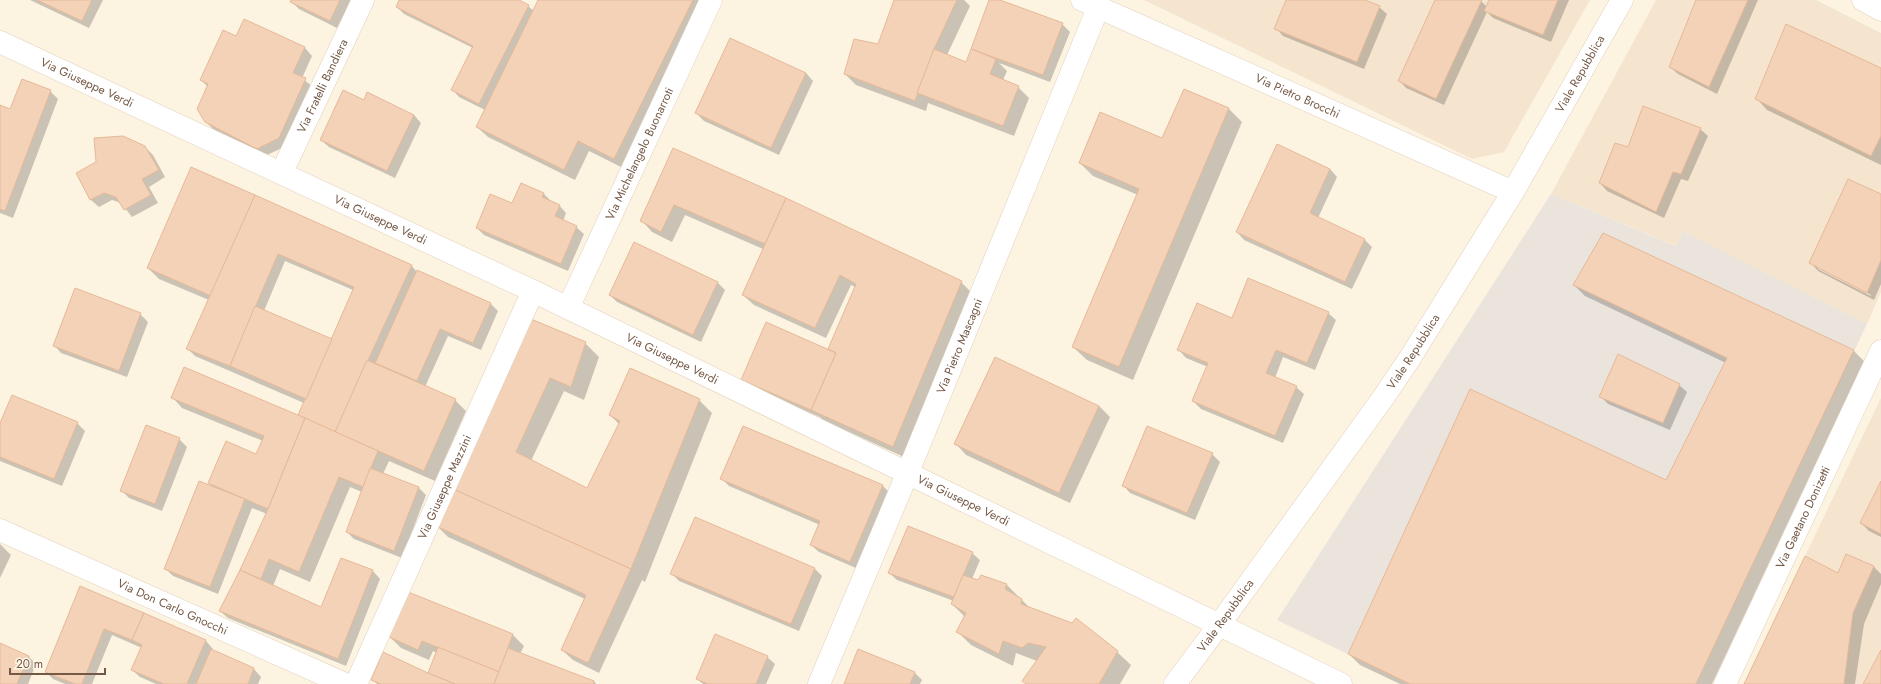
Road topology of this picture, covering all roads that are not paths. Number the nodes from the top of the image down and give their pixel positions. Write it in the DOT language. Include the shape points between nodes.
graph roads {
  1 [pos="363,0"];
  2 [pos="711,0"];
  3 [pos="1622,0"];
  4 [pos="1863,0"];
  5 [pos="1090,4"];
  6 [pos="1881,10"];
  7 [pos="0,42"];
  8 [pos="282,172"];
  9 [pos="1513,192"];
  10 [pos="534,291"];
  11 [pos="568,308"];
  12 [pos="1881,351"];
  13 [pos="908,472"];
  14 [pos="0,530"];
  15 [pos="1219,626"];
  16 [pos="345,684"];
  17 [pos="356,684"];
  18 [pos="820,684"];
  19 [pos="1174,684"];
  20 [pos="1341,684"];
  21 [pos="1724,684"];
  1 -- 8 [label="street, Via Fratelli Bandiera"];
  2 -- 11 [label="street, Via Michelangelo Buonarroti"];
  3 -- 9 [label="street, Viale Repubblica"];
  4 -- 6 [label="street"];
  5 -- 9 [label="street, Via Pietro Brocchi"];
  5 -- 13 [label="street, Via Pietro Mascagni"];
  7 -- 8 [label="street, Via Giuseppe Verdi"];
  8 -- 10 [label="street, Via Giuseppe Verdi"];
  9 -- 15 [label="street, Viale Repubblica" via="1383,398"];
  10 -- 11 [label="street, Via Giuseppe Verdi"];
  10 -- 17 [label="street, Via Giuseppe Mazzini"];
  11 -- 13 [label="street, Via Giuseppe Verdi"];
  12 -- 21 [label="street, Via Gaetano Donizetti"];
  13 -- 15 [label="street, Via Giuseppe Verdi"];
  13 -- 18 [label="street, Via Pietro Mascagni"];
  14 -- 16 [label="street, Via Don Carlo Gnocchi"];
  15 -- 19 [label="street, Viale Repubblica"];
  15 -- 20 [label="street, Via Giuseppe Verdi"];
}
